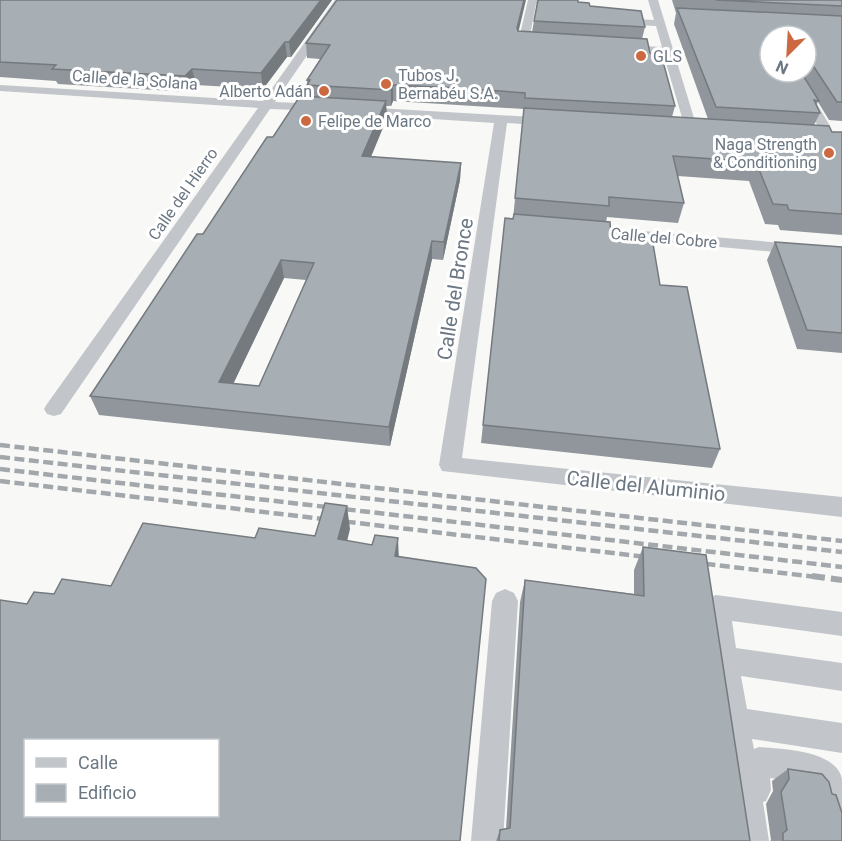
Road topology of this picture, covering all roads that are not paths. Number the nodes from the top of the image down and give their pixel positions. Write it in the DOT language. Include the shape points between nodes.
graph roads {
  1 [pos="340,0"];
  2 [pos="653,0"];
  3 [pos="576,9"];
  4 [pos="604,20"];
  5 [pos="661,20"];
  6 [pos="547,44"];
  7 [pos="607,47"];
  8 [pos="667,50"];
  9 [pos="799,84"];
  10 [pos="0,88"];
  11 [pos="271,99"];
  12 [pos="501,119"];
  13 [pos="560,123"];
  14 [pos="709,132"];
  15 [pos="823,139"];
  16 [pos="569,230"];
  17 [pos="842,253"];
  18 [pos="54,409"];
  19 [pos="450,465"];
  20 [pos="842,507"];
  21 [pos="505,601"];
  22 [pos="842,624"];
  23 [pos="725,660"];
  24 [pos="842,676"];
  25 [pos="735,722"];
  26 [pos="842,738"];
  27 [pos="842,824"];
  28 [pos="487,841"];
  29 [pos="753,841"];
  30 [pos="763,841"];
  1 -- 11 [label="street, Calle del Hierro"];
  2 -- 5 [label="street"];
  3 -- 6 [label="street" via="557,2 532,1 523,43"];
  4 -- 5 [label="street"];
  5 -- 8 [label="street"];
  7 -- 8 [label="street"];
  8 -- 14 [label="street" via="686,131"];
  9 -- 15 [label="street" via="824,126 820,131"];
  10 -- 11 [label="street, Calle de la Solana" via="196,101"];
  11 -- 12 [label="street, Calle de la Solana" via="340,109"];
  11 -- 18 [label="street, Calle del Hierro"];
  12 -- 13 [label="street, Calle de la Solana"];
  12 -- 19 [label="street, Calle del Bronce" via="492,223"];
  16 -- 17 [label="street, Calle del Cobre"];
  19 -- 20 [label="street, Calle del Aluminio"];
  21 -- 28 [label="street"];
  22 -- 23 [label="street" via="716,607"];
  23 -- 24 [label="street"];
  23 -- 25 [label="street"];
  25 -- 26 [label="street"];
  25 -- 29 [label="street"];
  27 -- 30 [label="street" via="834,792 816,770 759,762 753,768"];
}
